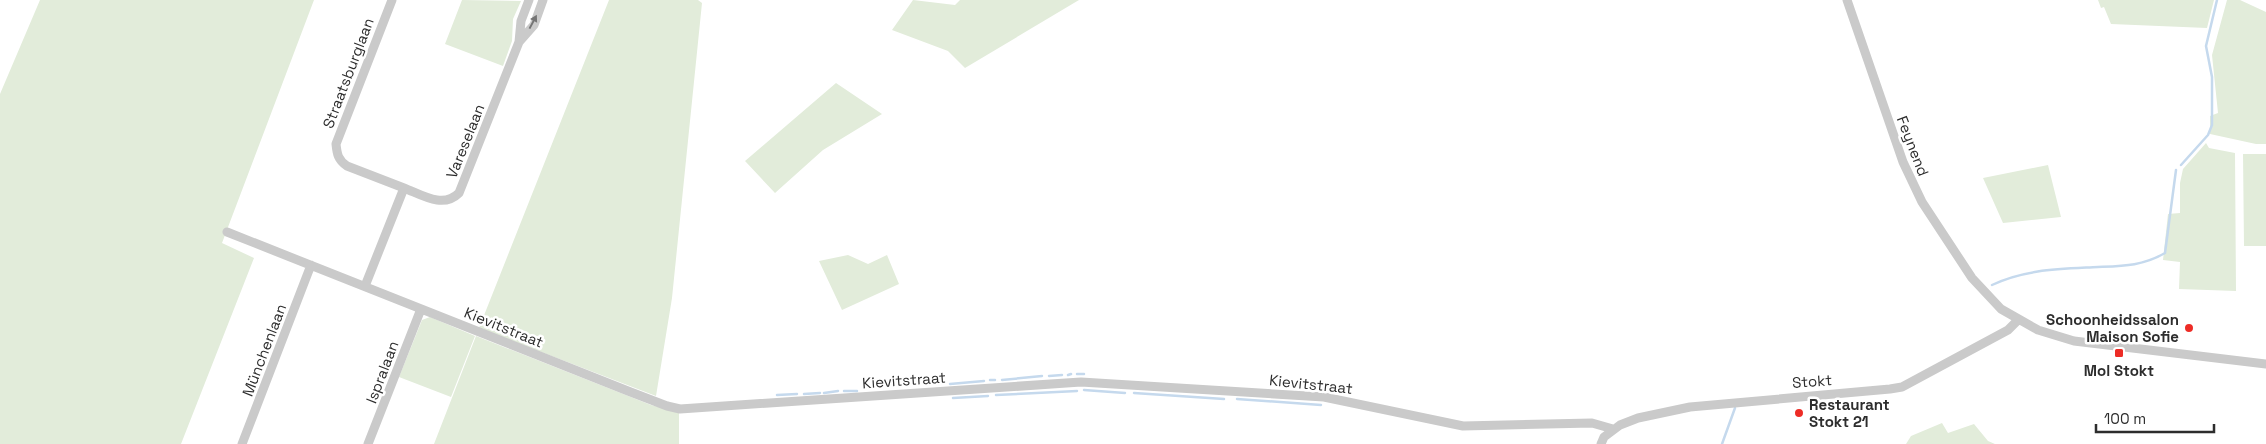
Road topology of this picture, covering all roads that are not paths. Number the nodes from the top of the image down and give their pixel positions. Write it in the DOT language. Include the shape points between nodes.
graph roads {
  1 [pos="392,0"];
  2 [pos="529,0"];
  3 [pos="543,0"];
  4 [pos="1847,0"];
  5 [pos="519,42"];
  6 [pos="404,188"];
  7 [pos="227,232"];
  8 [pos="311,265"];
  9 [pos="365,286"];
  10 [pos="421,309"];
  11 [pos="2018,320"];
  12 [pos="2266,364"];
  13 [pos="1612,429"];
  14 [pos="242,444"];
  15 [pos="368,444"];
  16 [pos="1600,444"];
  1 -- 6 [label="street, Straatsburglaan" via="336,144 337,154 347,166"];
  2 -- 5 [label="street, Vareselaan" via="521,21"];
  5 -- 3 [label="street, Vareselaan, one-way" via="534,24"];
  4 -- 11 [label="street, Feynend" via="1908,174 1934,223 1980,288 2001,309"];
  5 -- 6 [label="street, Vareselaan" via="459,193 444,202"];
  6 -- 9 [label="street"];
  7 -- 8 [label="street, Kievitstraat"];
  8 -- 9 [label="street, Kievitstraat"];
  8 -- 14 [label="street, Münchenlaan"];
  9 -- 10 [label="street, Kievitstraat"];
  10 -- 13 [label="street, Kievitstraat" via="666,406 680,408 1081,382 1324,397 1463,426 1592,423"];
  10 -- 15 [label="street, Ispralaan"];
  11 -- 12 [label="street, Feynend" via="2046,334 2074,341"];
  11 -- 13 [label="street, Stokt" via="2008,330 1902,386 1690,407 1638,418"];
  13 -- 16 [label="street, Stokt"];
}
